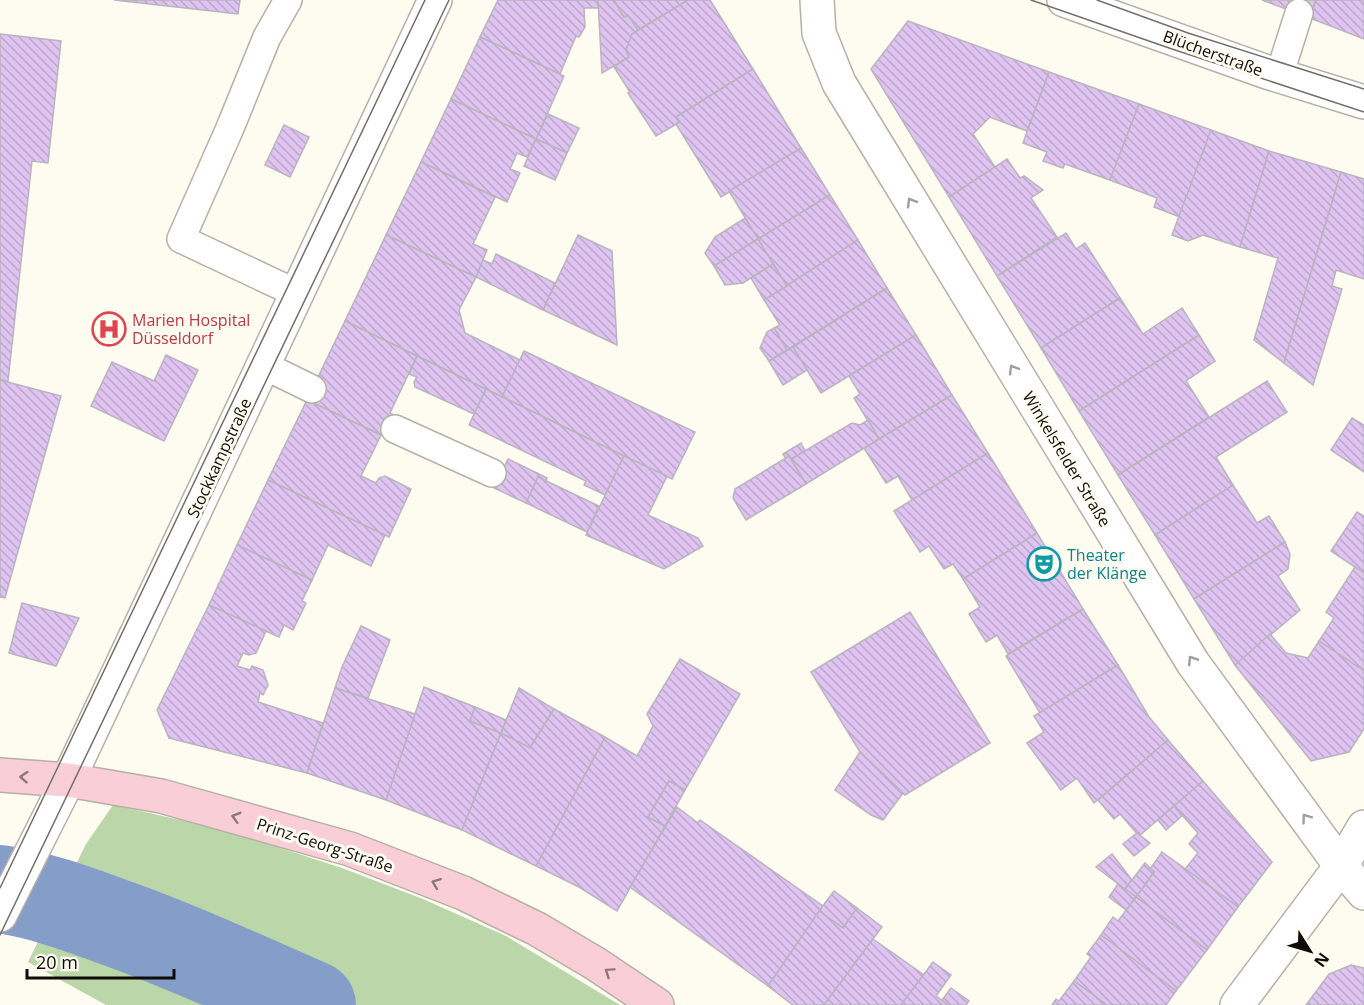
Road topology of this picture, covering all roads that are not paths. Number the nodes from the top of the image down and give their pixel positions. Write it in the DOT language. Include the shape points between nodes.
graph roads {
  1 [pos="288,0"];
  2 [pos="435,0"];
  3 [pos="817,0"];
  4 [pos="1064,0"];
  5 [pos="1299,13"];
  6 [pos="1279,76"];
  7 [pos="1364,102"];
  8 [pos="298,294"];
  9 [pos="263,365"];
  10 [pos="312,389"];
  11 [pos="395,429"];
  12 [pos="492,473"];
  13 [pos="0,775"];
  14 [pos="68,780"];
  15 [pos="1364,827"];
  16 [pos="1341,866"];
  17 [pos="1364,893"];
  18 [pos="0,915"];
  19 [pos="657,1005"];
  20 [pos="1237,1005"];
  1 -- 8 [label="lane" via="267,37 181,239"];
  2 -- 8 [label="street, Stockkampstraße"];
  16 -- 3 [label="street, Winkelsfelder Straße, one-way" via="1194,663 839,83 819,33"];
  4 -- 6 [label="street, Blücherstraße"];
  5 -- 6 [label="lane"];
  6 -- 7 [label="street, Blücherstraße"];
  8 -- 9 [label="street, Stockkampstraße"];
  9 -- 10 [label="lane"];
  9 -- 14 [label="street, Stockkampstraße"];
  11 -- 12 [label="lane"];
  14 -- 13 [label="main road, Prinz-Georg-Straße, one-way"];
  14 -- 18 [label="street, Stockkampstraße"];
  19 -- 14 [label="main road, Prinz-Georg-Straße, one-way" via="537,929 464,894 360,853 161,796"];
  15 -- 16 [label="street"];
  16 -- 17 [label="street, Winkelsfelder Straße"];
  16 -- 20 [label="street"];
}
